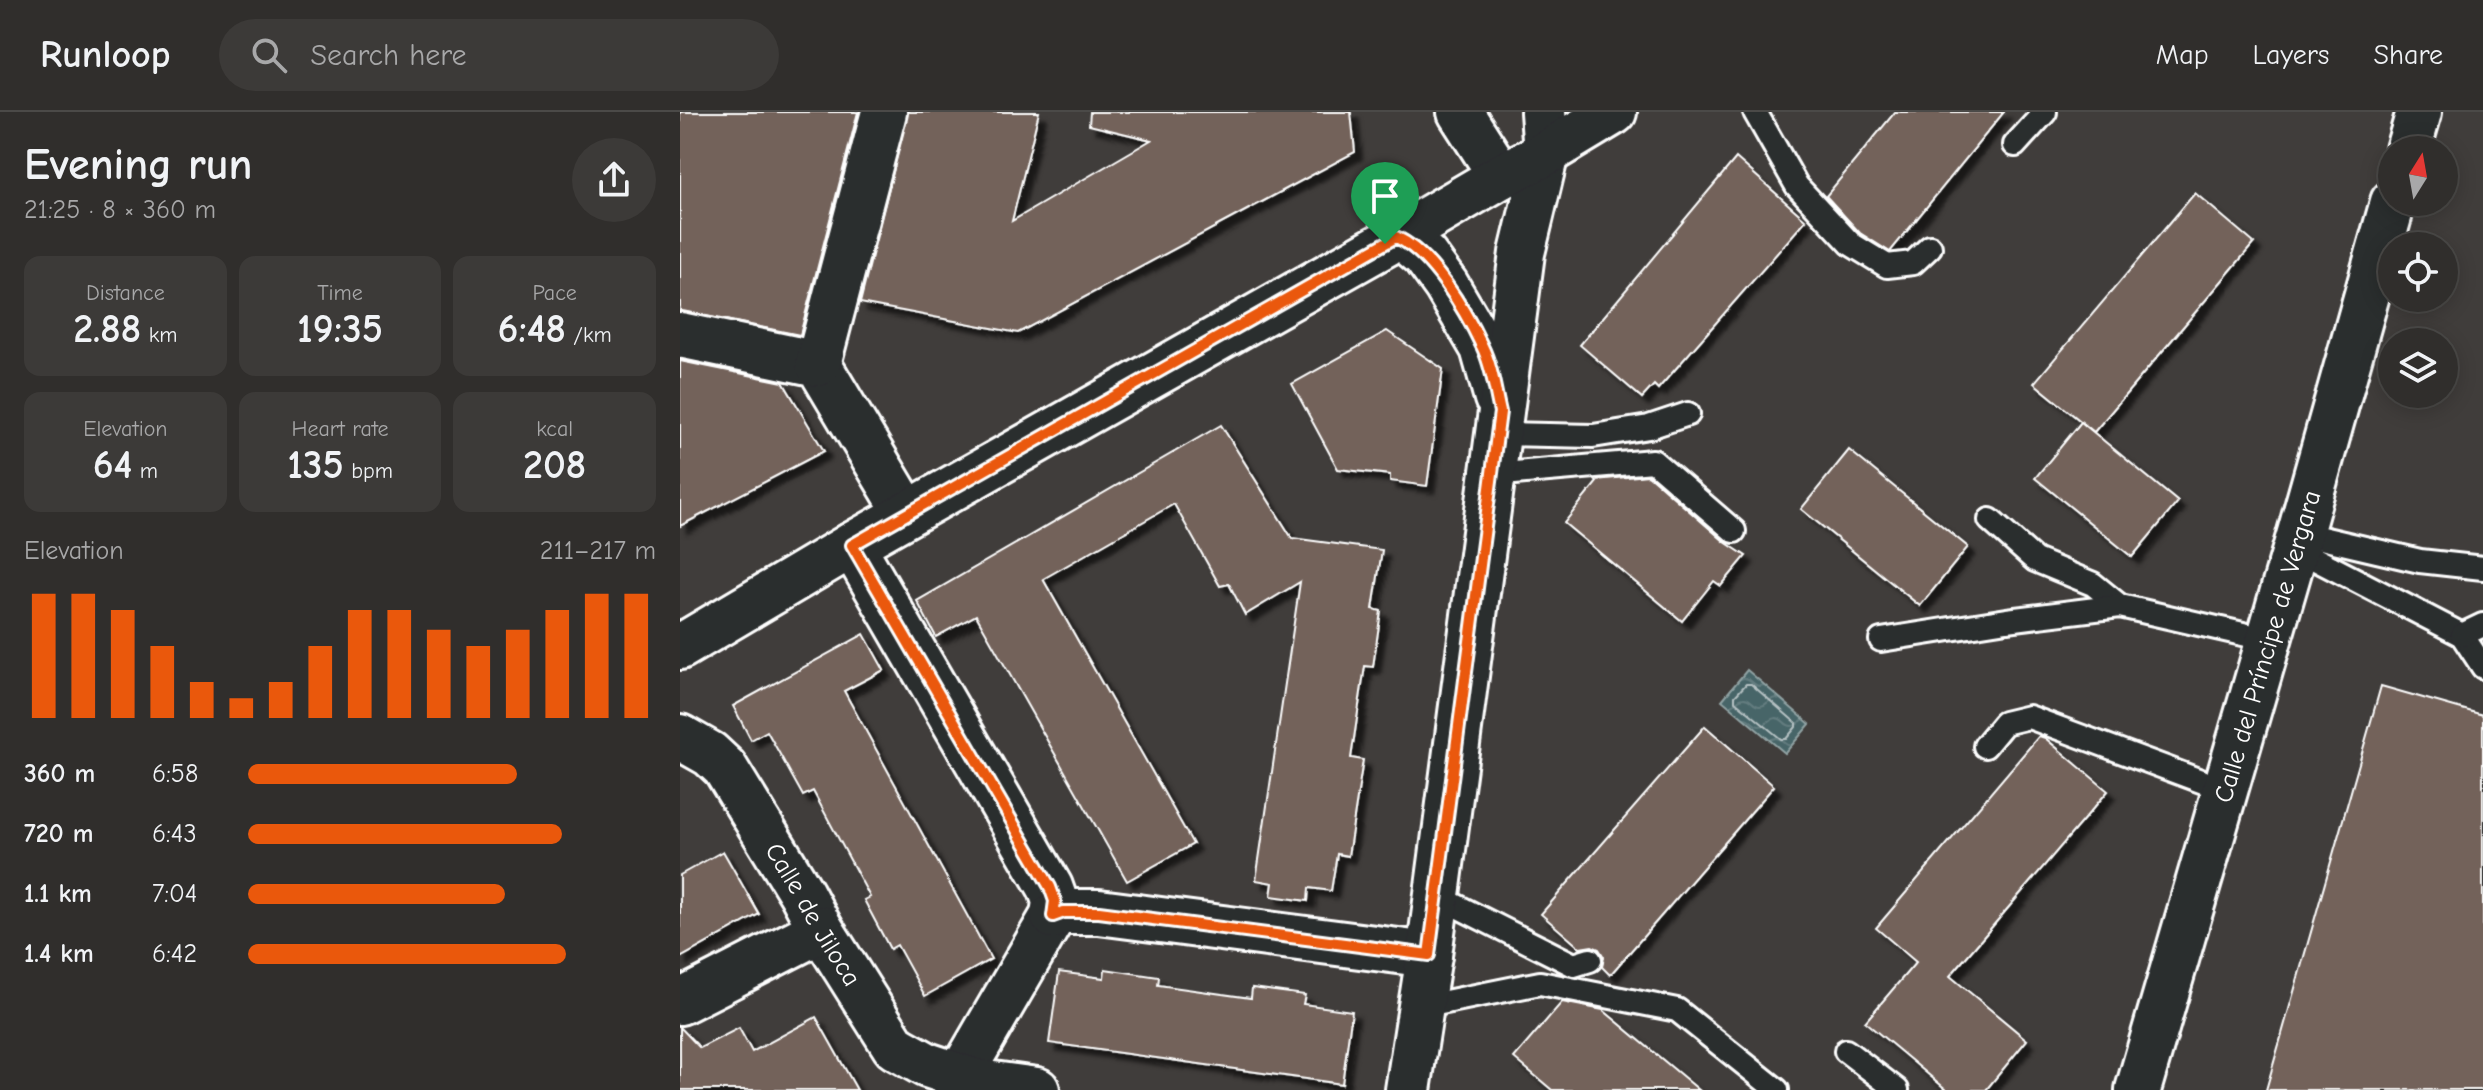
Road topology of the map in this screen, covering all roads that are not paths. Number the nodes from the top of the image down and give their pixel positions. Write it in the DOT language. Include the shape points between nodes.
graph roads {
  1 [pos="884,112"];
  2 [pos="1460,112"];
  3 [pos="1614,112"];
  4 [pos="1755,112"];
  5 [pos="2045,112"];
  6 [pos="2419,112"];
  7 [pos="1544,133"];
  8 [pos="2412,136"];
  9 [pos="2015,145"];
  10 [pos="1501,176"];
  11 [pos="2389,216"];
  12 [pos="1396,237"];
  13 [pos="1930,247"];
  14 [pos="680,335"];
  15 [pos="818,364"];
  16 [pos="1688,414"];
  17 [pos="1496,440"];
  18 [pos="907,513"];
  19 [pos="1990,520"];
  20 [pos="1734,531"];
  21 [pos="2298,541"];
  22 [pos="852,545"];
  23 [pos="2483,568"];
  24 [pos="2120,606"];
  25 [pos="2483,625"];
  26 [pos="2462,635"];
  27 [pos="1881,640"];
  28 [pos="2269,640"];
  29 [pos="683,643"];
  30 [pos="2483,667"];
  31 [pos="680,737"];
  32 [pos="1985,746"];
  33 [pos="2225,790"];
  34 [pos="1437,896"];
  35 [pos="1053,916"];
  36 [pos="820,928"];
  37 [pos="1429,955"];
  38 [pos="1590,960"];
  39 [pos="680,1002"];
  40 [pos="1421,1007"];
  41 [pos="1846,1051"];
  42 [pos="960,1076"];
  43 [pos="1037,1090"];
  44 [pos="1408,1090"];
  45 [pos="1777,1090"];
  46 [pos="1897,1090"];
  47 [pos="2138,1090"];
  1 -- 15 [label="street"];
  2 -- 10 [label="street"];
  3 -- 7 [label="street"];
  4 -- 13 [label="lane" via="1797,186 1851,244 1887,266 1913,263"];
  5 -- 9 [label="lane"];
  6 -- 8 [label="street"];
  7 -- 10 [label="street"];
  7 -- 17 [label="street"];
  10 -- 12 [label="street"];
  11 -- 21 [label="street, Calle del Príncipe de Vergara"];
  12 -- 17 [label="street" via="1425,256 1483,348"];
  12 -- 18 [label="street"];
  14 -- 15 [label="street"];
  15 -- 18 [label="street"];
  16 -- 17 [label="lane" via="1593,436"];
  17 -- 20 [label="lane" via="1653,461"];
  17 -- 34 [label="street"];
  18 -- 22 [label="street"];
  19 -- 24 [label="lane" via="2035,560 2093,584"];
  21 -- 23 [label="lane"];
  21 -- 26 [label="lane"];
  21 -- 28 [label="street, Calle del Príncipe de Vergara"];
  22 -- 29 [label="street"];
  22 -- 35 [label="street" via="1050,887"];
  24 -- 27 [label="lane"];
  24 -- 28 [label="lane"];
  25 -- 26 [label="lane"];
  26 -- 30 [label="lane"];
  28 -- 33 [label="street, Calle del Príncipe de Vergara"];
  31 -- 36 [label="street, Calle de Jiloca" via="725,768"];
  32 -- 33 [label="lane" via="2004,723 2029,717"];
  33 -- 47 [label="street, Calle del Príncipe de Vergara"];
  34 -- 37 [label="street"];
  34 -- 38 [label="lane" via="1574,965"];
  35 -- 37 [label="street" via="1099,912"];
  35 -- 42 [label="street"];
  36 -- 39 [label="street"];
  36 -- 42 [label="street, Calle de Jiloca" via="895,1047"];
  37 -- 40 [label="street"];
  40 -- 44 [label="street"];
  40 -- 45 [label="lane" via="1540,983 1677,1010"];
  41 -- 46 [label="lane"];
  42 -- 43 [label="street, Calle de Jiloca"];
}
